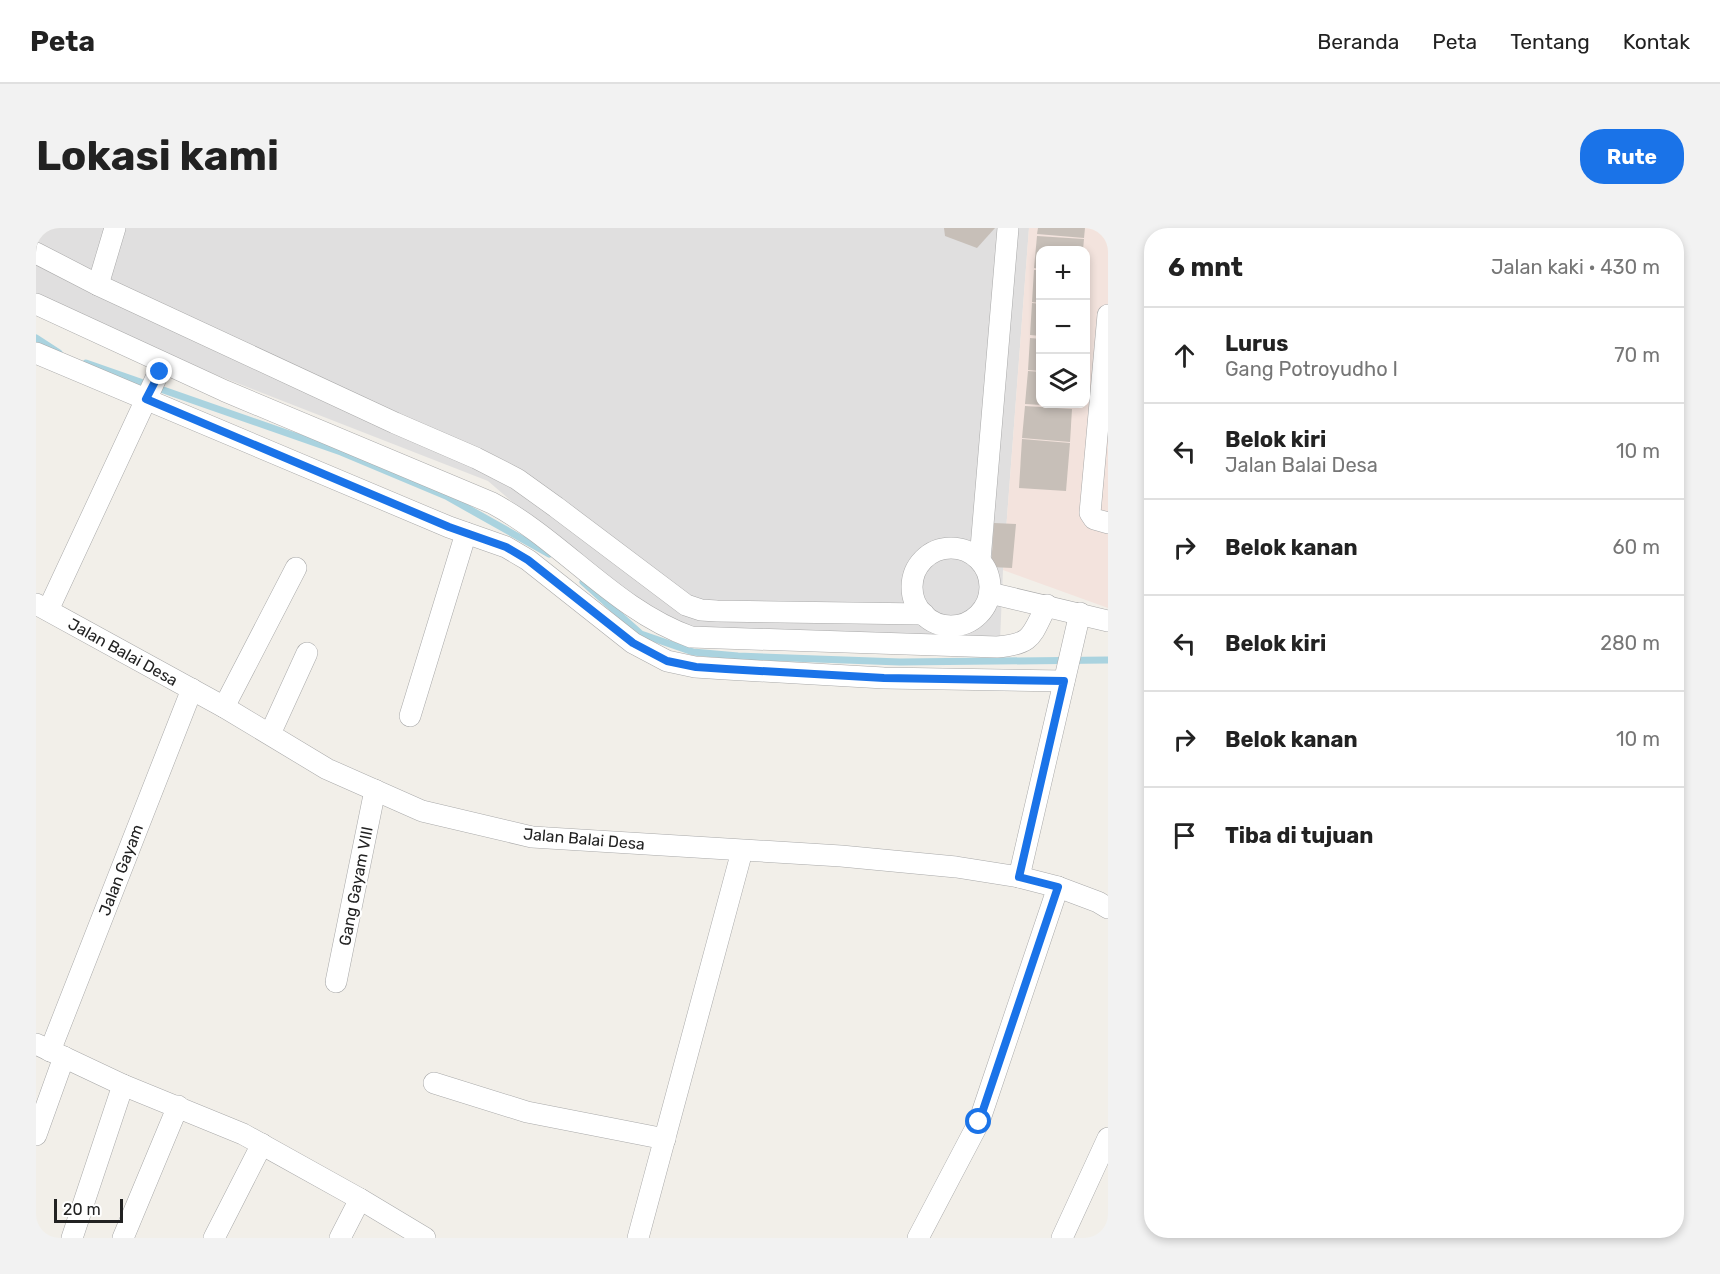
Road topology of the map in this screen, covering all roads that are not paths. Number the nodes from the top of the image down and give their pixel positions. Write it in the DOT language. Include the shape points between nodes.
graph roads {
  1 [pos="115,228"];
  2 [pos="1008,228"];
  3 [pos="36,254"];
  4 [pos="98,285"];
  5 [pos="36,304"];
  6 [pos="1108,315"];
  7 [pos="37,358"];
  8 [pos="1106,378"];
  9 [pos="155,381"];
  10 [pos="1108,523"];
  11 [pos="466,533"];
  12 [pos="514,534"];
  13 [pos="980,560"];
  14 [pos="296,568"];
  15 [pos="990,593"];
  16 [pos="1047,605"];
  17 [pos="42,607"];
  18 [pos="1080,613"];
  19 [pos="924,614"];
  20 [pos="1108,621"];
  21 [pos="308,653"];
  22 [pos="1065,676"];
  23 [pos="192,689"];
  24 [pos="224,707"];
  25 [pos="410,716"];
  26 [pos="270,734"];
  27 [pos="375,790"];
  28 [pos="742,851"];
  29 [pos="1019,877"];
  30 [pos="1058,887"];
  31 [pos="1108,908"];
  32 [pos="336,982"];
  33 [pos="50,1051"];
  34 [pos="434,1083"];
  35 [pos="123,1085"];
  36 [pos="178,1106"];
  37 [pos="36,1135"];
  38 [pos="1108,1138"];
  39 [pos="665,1139"];
  40 [pos="262,1144"];
  41 [pos="360,1199"];
  42 [pos="72,1238"];
  43 [pos="123,1238"];
  44 [pos="214,1238"];
  45 [pos="340,1238"];
  46 [pos="425,1238"];
  47 [pos="638,1238"];
  48 [pos="918,1238"];
  49 [pos="1062,1238"];
  1 -- 4 [label="street"];
  2 -- 13 [label="street"];
  3 -- 4 [label="street"];
  4 -- 19 [label="street" via="517,479 686,605 717,611"];
  5 -- 9 [label="street"];
  6 -- 8 [label="street"];
  7 -- 9 [label="street"];
  8 -- 10 [label="street" via="1090,513 1094,519"];
  9 -- 11 [label="street"];
  9 -- 12 [label="street" via="225,391 483,499"];
  9 -- 17 [label="street"];
  11 -- 12 [label="street"];
  11 -- 25 [label="street"];
  12 -- 16 [label="street" via="655,622 691,637 1016,646 1029,638"];
  12 -- 22 [label="street" via="528,560 633,643 667,661 696,667 884,678"];
  13 -- 15 [label="street" via="988,575"];
  13 -- 19 [label="street" via="960,549 949,548 928,555 920,563 912,584 913,595"];
  14 -- 24 [label="street"];
  15 -- 16 [label="street"];
  15 -- 19 [label="street" via="981,612 963,623 942,624"];
  16 -- 18 [label="street"];
  17 -- 23 [label="street, Jalan Balai Desa"];
  18 -- 20 [label="street"];
  18 -- 22 [label="street"];
  21 -- 26 [label="street"];
  22 -- 29 [label="street"];
  23 -- 24 [label="street, Jalan Balai Desa"];
  23 -- 33 [label="street, Jalan Gayam"];
  24 -- 26 [label="street, Jalan Balai Desa"];
  26 -- 27 [label="street, Jalan Balai Desa" via="327,769"];
  27 -- 28 [label="street, Jalan Balai Desa" via="422,811 532,837"];
  27 -- 32 [label="street, Gang Gayam VIII"];
  28 -- 29 [label="street, Jalan Balai Desa" via="841,856"];
  28 -- 39 [label="street"];
  29 -- 30 [label="street, Jalan Balai Desa"];
  30 -- 31 [label="street, Jalan Balai Desa"];
  30 -- 48 [label="street" via="979,1122"];
  33 -- 35 [label="street"];
  33 -- 37 [label="street, Jalan Gayam"];
  34 -- 39 [label="street" via="526,1112"];
  35 -- 36 [label="street"];
  35 -- 42 [label="street"];
  36 -- 40 [label="street"];
  36 -- 43 [label="street"];
  38 -- 49 [label="street"];
  39 -- 47 [label="street"];
  40 -- 41 [label="street"];
  40 -- 44 [label="street"];
  41 -- 45 [label="street"];
  41 -- 46 [label="street"];
}
